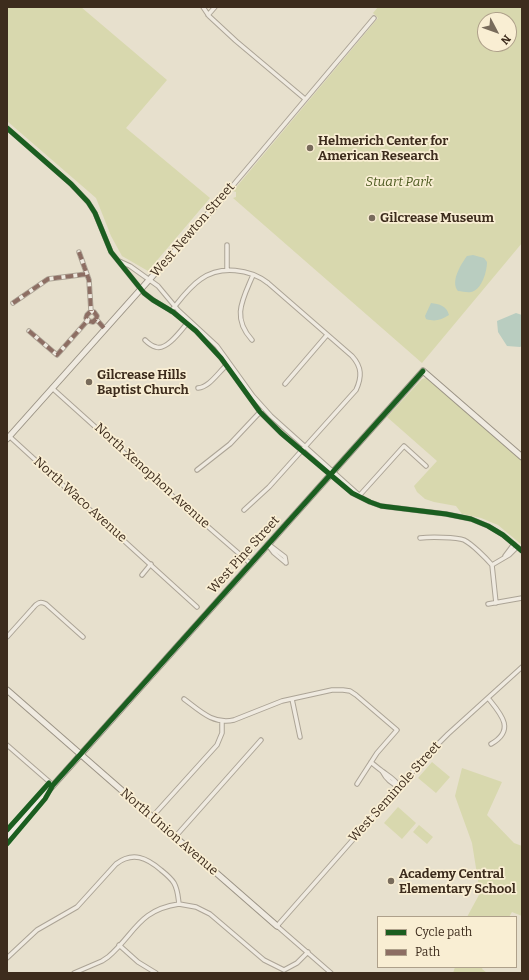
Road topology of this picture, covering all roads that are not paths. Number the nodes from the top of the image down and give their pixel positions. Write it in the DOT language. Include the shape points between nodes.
graph roads {
  1 [pos="203,7"];
  2 [pos="215,7"];
  3 [pos="208,15"];
  4 [pos="374,18"];
  5 [pos="305,99"];
  6 [pos="7,128"];
  7 [pos="224,196"];
  8 [pos="227,244"];
  9 [pos="79,252"];
  10 [pos="119,261"];
  11 [pos="227,270"];
  12 [pos="87,274"];
  13 [pos="253,274"];
  14 [pos="150,279"];
  15 [pos="141,289"];
  16 [pos="14,303"];
  17 [pos="175,306"];
  18 [pos="171,311"];
  19 [pos="91,312"];
  20 [pos="96,319"];
  21 [pos="88,320"];
  22 [pos="188,322"];
  23 [pos="105,329"];
  24 [pos="29,331"];
  25 [pos="327,335"];
  26 [pos="145,340"];
  27 [pos="252,340"];
  28 [pos="228,363"];
  29 [pos="285,384"];
  30 [pos="52,388"];
  31 [pos="198,388"];
  32 [pos="264,409"];
  33 [pos="260,412"];
  34 [pos="8,437"];
  35 [pos="305,447"];
  36 [pos="302,451"];
  37 [pos="522,457"];
  38 [pos="426,466"];
  39 [pos="197,470"];
  40 [pos="332,473"];
  41 [pos="359,496"];
  42 [pos="244,510"];
  43 [pos="420,538"];
  44 [pos="268,544"];
  45 [pos="514,544"];
  46 [pos="518,547"];
  47 [pos="522,551"];
  48 [pos="504,557"];
  49 [pos="151,564"];
  50 [pos="251,564"];
  51 [pos="492,565"];
  52 [pos="142,575"];
  53 [pos="522,598"];
  54 [pos="496,603"];
  55 [pos="488,604"];
  56 [pos="197,606"];
  57 [pos="7,637"];
  58 [pos="83,637"];
  59 [pos="522,667"];
  60 [pos="7,690"];
  61 [pos="292,698"];
  62 [pos="488,698"];
  63 [pos="184,699"];
  64 [pos="222,721"];
  65 [pos="300,737"];
  66 [pos="261,740"];
  67 [pos="7,744"];
  68 [pos="491,744"];
  69 [pos="81,754"];
  70 [pos="371,762"];
  71 [pos="357,784"];
  72 [pos="54,785"];
  73 [pos="400,786"];
  74 [pos="152,817"];
  75 [pos="7,837"];
  76 [pos="175,837"];
  77 [pos="179,904"];
  78 [pos="277,926"];
  79 [pos="119,945"];
  80 [pos="308,952"];
  81 [pos="7,958"];
  82 [pos="74,973"];
  83 [pos="156,973"];
  84 [pos="331,973"];
  1 -- 3 [label="street"];
  2 -- 3 [label="street"];
  3 -- 5 [label="street"];
  4 -- 5 [label="street, West Newton Street"];
  5 -- 7 [label="street, West Newton Street"];
  6 -- 10 [label="street" via="82,195 95,213 112,252"];
  7 -- 14 [label="street, West Newton Street"];
  8 -- 11 [label="street"];
  9 -- 12 [label="street"];
  10 -- 14 [label="street"];
  10 -- 15 [label="street"];
  11 -- 13 [label="street"];
  11 -- 17 [label="street" via="201,278"];
  12 -- 16 [label="street" via="48,279"];
  12 -- 19 [label="street"];
  13 -- 25 [label="street" via="268,283"];
  13 -- 27 [label="street" via="239,316 244,332"];
  14 -- 15 [label="street, West Newton Street"];
  14 -- 17 [label="street"];
  15 -- 18 [label="street"];
  15 -- 23 [label="street, West Newton Street"];
  17 -- 18 [label="street"];
  17 -- 22 [label="street"];
  18 -- 22 [label="street"];
  19 -- 20 [label="street" via="96,314"];
  19 -- 21 [label="street" via="87,315"];
  20 -- 21 [label="street" via="93,322"];
  20 -- 23 [label="street"];
  21 -- 24 [label="street" via="57,355"];
  22 -- 26 [label="street" via="164,347 156,347"];
  22 -- 28 [label="street" via="212,340"];
  23 -- 30 [label="street, West Newton Street"];
  25 -- 29 [label="street"];
  25 -- 35 [label="street" via="355,359 361,372 360,382 356,390"];
  28 -- 31 [label="street" via="207,385"];
  28 -- 32 [label="street"];
  28 -- 33 [label="street"];
  30 -- 34 [label="street, West Newton Street"];
  30 -- 50 [label="street, North Xenophon Avenue"];
  32 -- 33 [label="street"];
  32 -- 35 [label="street"];
  33 -- 36 [label="street"];
  33 -- 39 [label="street" via="230,444"];
  34 -- 49 [label="street, North Waco Avenue"];
  35 -- 36 [label="street"];
  35 -- 40 [label="street"];
  36 -- 40 [label="street"];
  36 -- 42 [label="street" via="262,495"];
  37 -- 40 [label="street, West Pine Street" via="423,371"];
  38 -- 41 [label="street" via="404,446"];
  40 -- 41 [label="street" via="352,493"];
  40 -- 44 [label="street, West Pine Street"];
  41 -- 45 [label="street" via="381,506 471,519 496,530"];
  43 -- 51 [label="street" via="462,540"];
  44 -- 44 [label="street" via="274,553 286,563 285,557"];
  44 -- 50 [label="street, West Pine Street"];
  45 -- 46 [label="street"];
  45 -- 48 [label="street"];
  46 -- 47 [label="street"];
  46 -- 48 [label="street"];
  48 -- 51 [label="street"];
  49 -- 52 [label="street"];
  49 -- 56 [label="street, North Waco Avenue"];
  50 -- 69 [label="street, West Pine Street"];
  51 -- 54 [label="street"];
  53 -- 54 [label="street"];
  54 -- 55 [label="street"];
  57 -- 58 [label="street" via="36,604 41,602"];
  59 -- 62 [label="street, West Seminole Street"];
  60 -- 69 [label="street, North Union Avenue"];
  61 -- 64 [label="street" via="234,720"];
  61 -- 65 [label="street"];
  61 -- 70 [label="street" via="338,690 350,691 397,730"];
  62 -- 68 [label="street" via="500,712 504,723 501,737"];
  62 -- 73 [label="street, West Seminole Street" via="442,739"];
  63 -- 64 [label="street" via="210,718"];
  64 -- 74 [label="street" via="222,733 217,745"];
  66 -- 76 [label="street"];
  67 -- 72 [label="street"];
  69 -- 72 [label="street, West Pine Street"];
  69 -- 74 [label="street, North Union Avenue"];
  70 -- 71 [label="street"];
  70 -- 73 [label="street" via="393,784"];
  72 -- 75 [label="street, West Pine Street"];
  73 -- 78 [label="street, West Seminole Street"];
  74 -- 76 [label="street, North Union Avenue"];
  76 -- 78 [label="street, North Union Avenue"];
  77 -- 79 [label="street" via="150,914"];
  77 -- 80 [label="street" via="196,907 210,914 268,963 284,970 297,963"];
  77 -- 81 [label="street" via="171,878 149,860 131,858 118,862 77,907 37,930"];
  78 -- 80 [label="street, North Union Avenue"];
  79 -- 82 [label="street" via="102,961"];
  79 -- 83 [label="street" via="138,962"];
  80 -- 84 [label="street, North Union Avenue"];
}
